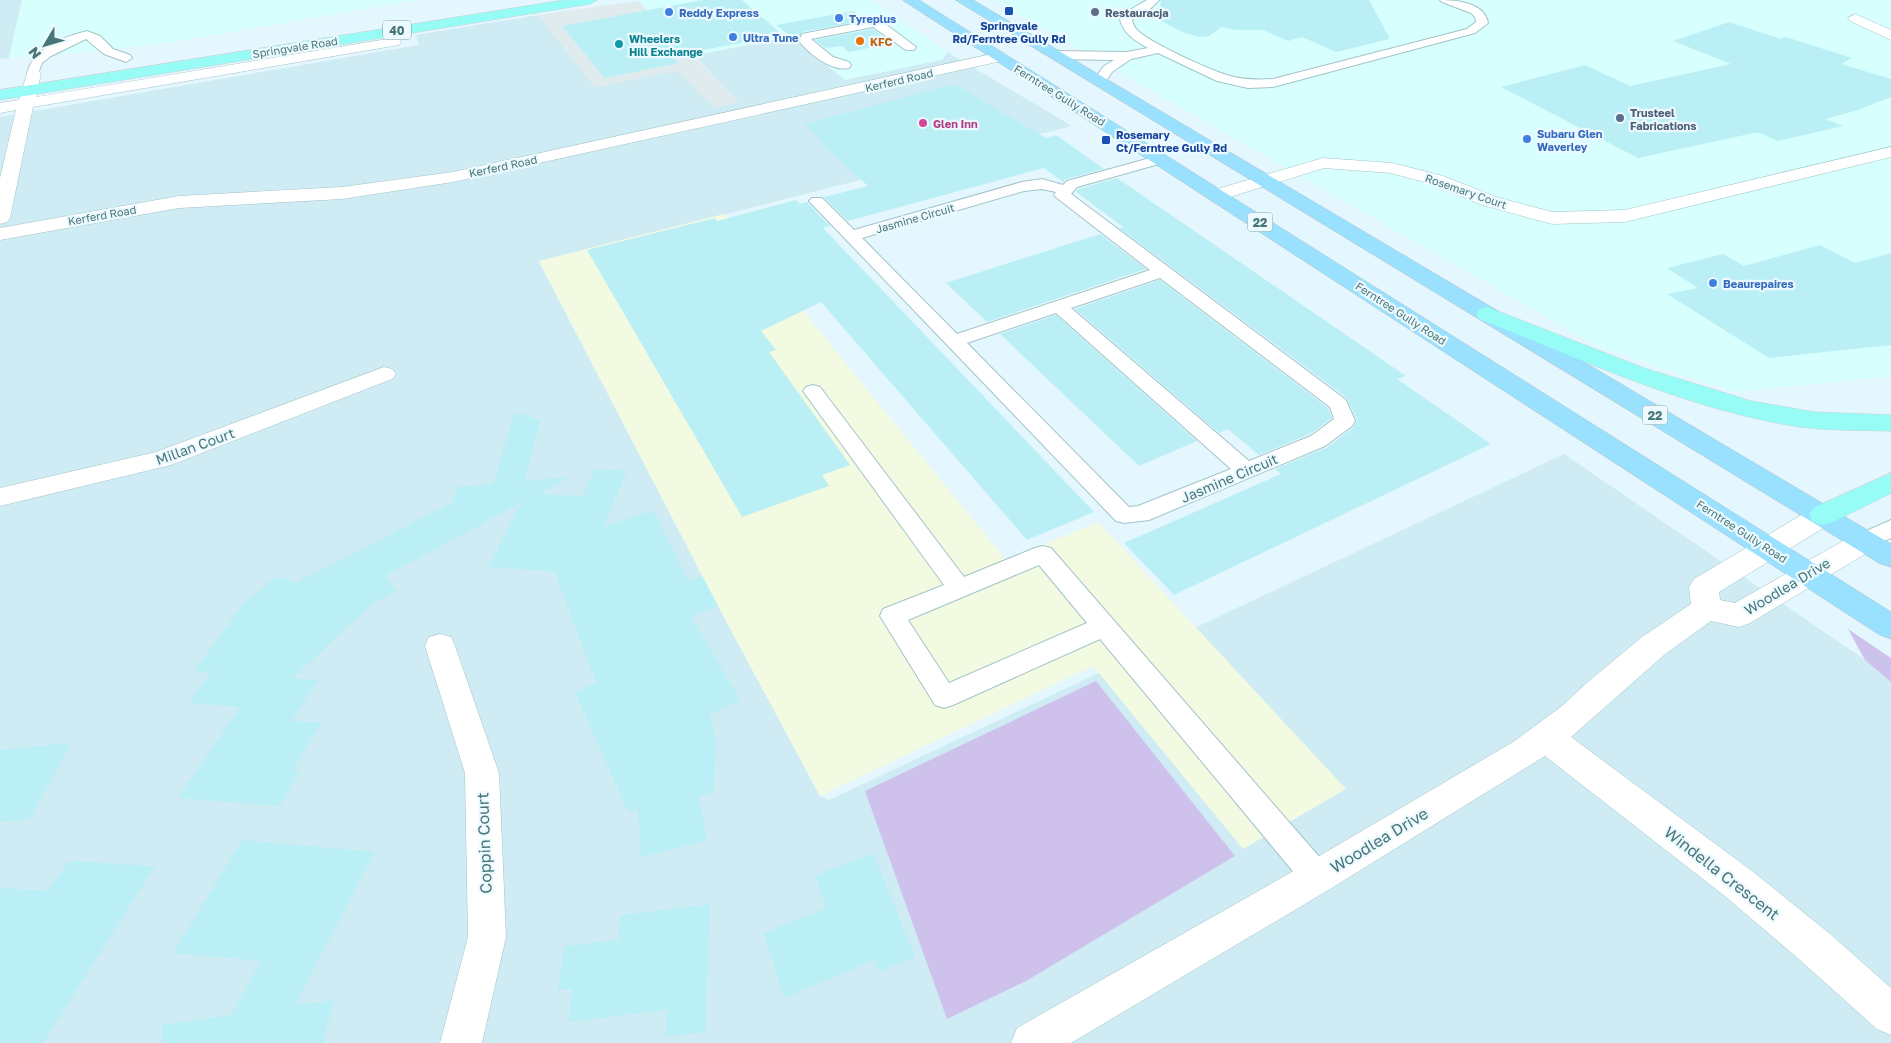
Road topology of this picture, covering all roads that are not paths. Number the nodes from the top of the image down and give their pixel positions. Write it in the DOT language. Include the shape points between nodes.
graph roads {
  1 [pos="590,0"];
  2 [pos="910,0"];
  3 [pos="963,0"];
  4 [pos="1153,0"];
  5 [pos="1446,0"];
  6 [pos="1856,18"];
  7 [pos="996,19"];
  8 [pos="954,28"];
  9 [pos="1891,36"];
  10 [pos="910,47"];
  11 [pos="1159,49"];
  12 [pos="1054,54"];
  13 [pos="144,56"];
  14 [pos="1127,56"];
  15 [pos="1000,57"];
  16 [pos="126,58"];
  17 [pos="98,63"];
  18 [pos="844,65"];
  19 [pos="52,70"];
  20 [pos="16,76"];
  21 [pos="1099,81"];
  22 [pos="30,89"];
  23 [pos="0,95"];
  24 [pos="0,108"];
  25 [pos="1891,152"];
  26 [pos="1161,159"];
  27 [pos="1264,179"];
  28 [pos="1066,190"];
  29 [pos="1217,195"];
  30 [pos="817,201"];
  31 [pos="0,218"];
  32 [pos="0,234"];
  33 [pos="851,236"];
  34 [pos="1163,271"];
  35 [pos="1059,306"];
  36 [pos="1487,314"];
  37 [pos="954,341"];
  38 [pos="384,374"];
  39 [pos="813,391"];
  40 [pos="1891,423"];
  41 [pos="1246,470"];
  42 [pos="1891,482"];
  43 [pos="0,497"];
  44 [pos="1823,515"];
  45 [pos="1891,528"];
  46 [pos="1865,541"];
  47 [pos="1768,548"];
  48 [pos="1891,557"];
  49 [pos="1807,574"];
  50 [pos="960,588"];
  51 [pos="1706,609"];
  52 [pos="1104,626"];
  53 [pos="1891,627"];
  54 [pos="440,646"];
  55 [pos="1547,738"];
  56 [pos="1316,877"];
  57 [pos="1891,1016"];
  58 [pos="461,1043"];
  59 [pos="1032,1043"];
  1 -- 22 [label="highway, Springvale Road / 40" via="391,37"];
  2 -- 8 [label="main road, Ferntree Gully Road / 22"];
  3 -- 7 [label="main road, 22"];
  4 -- 11 [label="lane" via="1129,15 1126,23 1132,33"];
  5 -- 11 [label="lane" via="1475,11 1481,16 1482,23 1471,31 1273,83 1248,84 1222,78"];
  6 -- 9 [label="street"];
  7 -- 8 [label="main road"];
  7 -- 12 [label="main road, 22"];
  8 -- 15 [label="main road, Ferntree Gully Road / 22"];
  10 -- 18 [label="lane" via="873,23 806,37 805,41 829,60"];
  11 -- 14 [label="lane"];
  12 -- 14 [label="lane"];
  12 -- 21 [label="main road, 22"];
  13 -- 16 [label="highway"];
  14 -- 21 [label="lane" via="1108,68"];
  15 -- 26 [label="main road, Ferntree Gully Road / 22"];
  15 -- 32 [label="street, Kerferd Road" via="453,177 342,193 179,202"];
  16 -- 17 [label="highway"];
  16 -- 22 [label="lane" via="105,49 87,35 43,56 37,62"];
  19 -- 22 [label="highway, Springvale Road / 40"];
  20 -- 22 [label="highway, Springvale Road / 40"];
  21 -- 27 [label="main road, 22"];
  22 -- 23 [label="highway, Springvale Road / 40"];
  22 -- 24 [label="street, Springvale Road"];
  22 -- 31 [label="street"];
  25 -- 27 [label="street, Rosemary Court" via="1625,216 1595,218 1552,218 1489,201 1437,180 1392,168 1323,163"];
  26 -- 28 [label="lane" via="1072,184"];
  26 -- 29 [label="main road, Ferntree Gully Road / 22"];
  27 -- 29 [label="street, Rosemary Court"];
  27 -- 36 [label="main road, 22"];
  28 -- 33 [label="lane, Jasmine Circuit" via="1042,184 1022,187"];
  28 -- 34 [label="lane, Jasmine Circuit" via="1062,195"];
  29 -- 47 [label="main road, Ferntree Gully Road / 22"];
  30 -- 33 [label="lane, Jasmine Circuit"];
  33 -- 37 [label="lane, Jasmine Circuit"];
  34 -- 35 [label="lane"];
  34 -- 41 [label="lane, Jasmine Circuit" via="1339,404 1346,421 1318,440"];
  35 -- 37 [label="lane"];
  35 -- 41 [label="lane"];
  36 -- 40 [label="highway" via="1669,385 1728,403 1791,418"];
  36 -- 44 [label="main road, 22"];
  37 -- 41 [label="lane, Jasmine Circuit" via="1124,515 1141,514"];
  38 -- 43 [label="street, Millan Court" via="162,459"];
  39 -- 50 [label="lane"];
  42 -- 44 [label="highway"];
  44 -- 46 [label="main road, 22"];
  44 -- 47 [label="street"];
  45 -- 46 [label="lane"];
  46 -- 48 [label="main road, 22"];
  46 -- 49 [label="street, Woodlea Drive"];
  47 -- 49 [label="main road, Ferntree Gully Road / 22"];
  47 -- 51 [label="street" via="1704,587"];
  49 -- 51 [label="street, Woodlea Drive" via="1739,614"];
  49 -- 53 [label="main road, Ferntree Gully Road / 22"];
  50 -- 52 [label="lane" via="1043,554"];
  50 -- 52 [label="lane" via="892,616 944,697"];
  51 -- 55 [label="street, Woodlea Drive" via="1653,646"];
  52 -- 56 [label="lane"];
  54 -- 58 [label="street, Coppin Court" via="482,773 487,937"];
  55 -- 56 [label="street, Woodlea Drive"];
  55 -- 57 [label="street, Windella Crescent" via="1739,884"];
  56 -- 59 [label="street, Woodlea Drive"];
}
